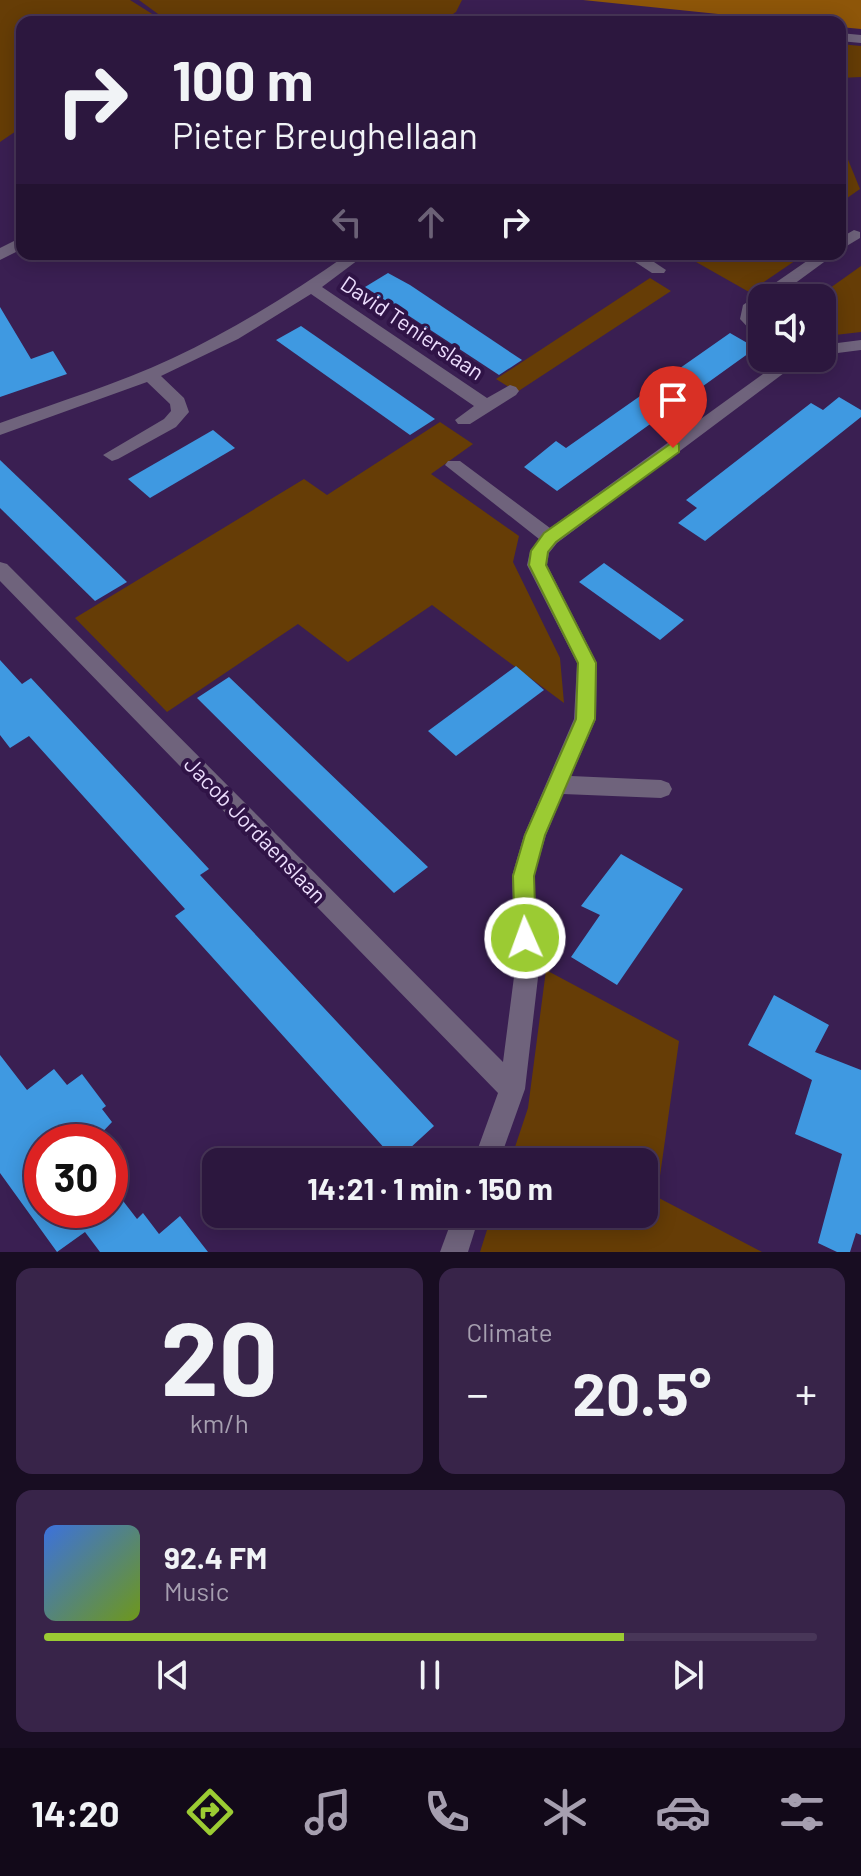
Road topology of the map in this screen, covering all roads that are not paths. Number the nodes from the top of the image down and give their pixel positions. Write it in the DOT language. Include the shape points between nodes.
graph roads {
  1 [pos="854,235"];
  2 [pos="846,241"];
  3 [pos="350,260"];
  4 [pos="641,260"];
  5 [pos="818,260"];
  6 [pos="658,270"];
  7 [pos="784,284"];
  8 [pos="313,288"];
  9 [pos="861,345"];
  10 [pos="836,348"];
  11 [pos="777,372"];
  12 [pos="149,375"];
  13 [pos="510,391"];
  14 [pos="487,406"];
  15 [pos="464,420"];
  16 [pos="0,429"];
  17 [pos="112,455"];
  18 [pos="454,465"];
  19 [pos="550,538"];
  20 [pos="0,569"];
  21 [pos="557,785"];
  22 [pos="661,789"];
  23 [pos="512,1089"];
  24 [pos="491,1148"];
  25 [pos="462,1228"];
  26 [pos="454,1252"];
  1 -- 2 [label="street"];
  3 -- 8 [label="street, David Tenierslaan"];
  4 -- 6 [label="street"];
  5 -- 7 [label="street"];
  8 -- 12 [label="street, David Tenierslaan"];
  8 -- 14 [label="street, David Tenierslaan"];
  9 -- 10 [label="street"];
  11 -- 19 [label="street"];
  12 -- 16 [label="street, David Tenierslaan"];
  12 -- 17 [label="street" via="178,402 180,412"];
  13 -- 14 [label="street, David Tenierslaan"];
  14 -- 15 [label="street, David Tenierslaan"];
  18 -- 19 [label="street"];
  19 -- 21 [label="street" via="537,565 587,663 585,719"];
  20 -- 23 [label="street, Jacob Jordaenslaan"];
  21 -- 22 [label="street"];
  21 -- 23 [label="street" via="523,876 527,969"];
  23 -- 24 [label="street"];
  25 -- 26 [label="street"];
}
